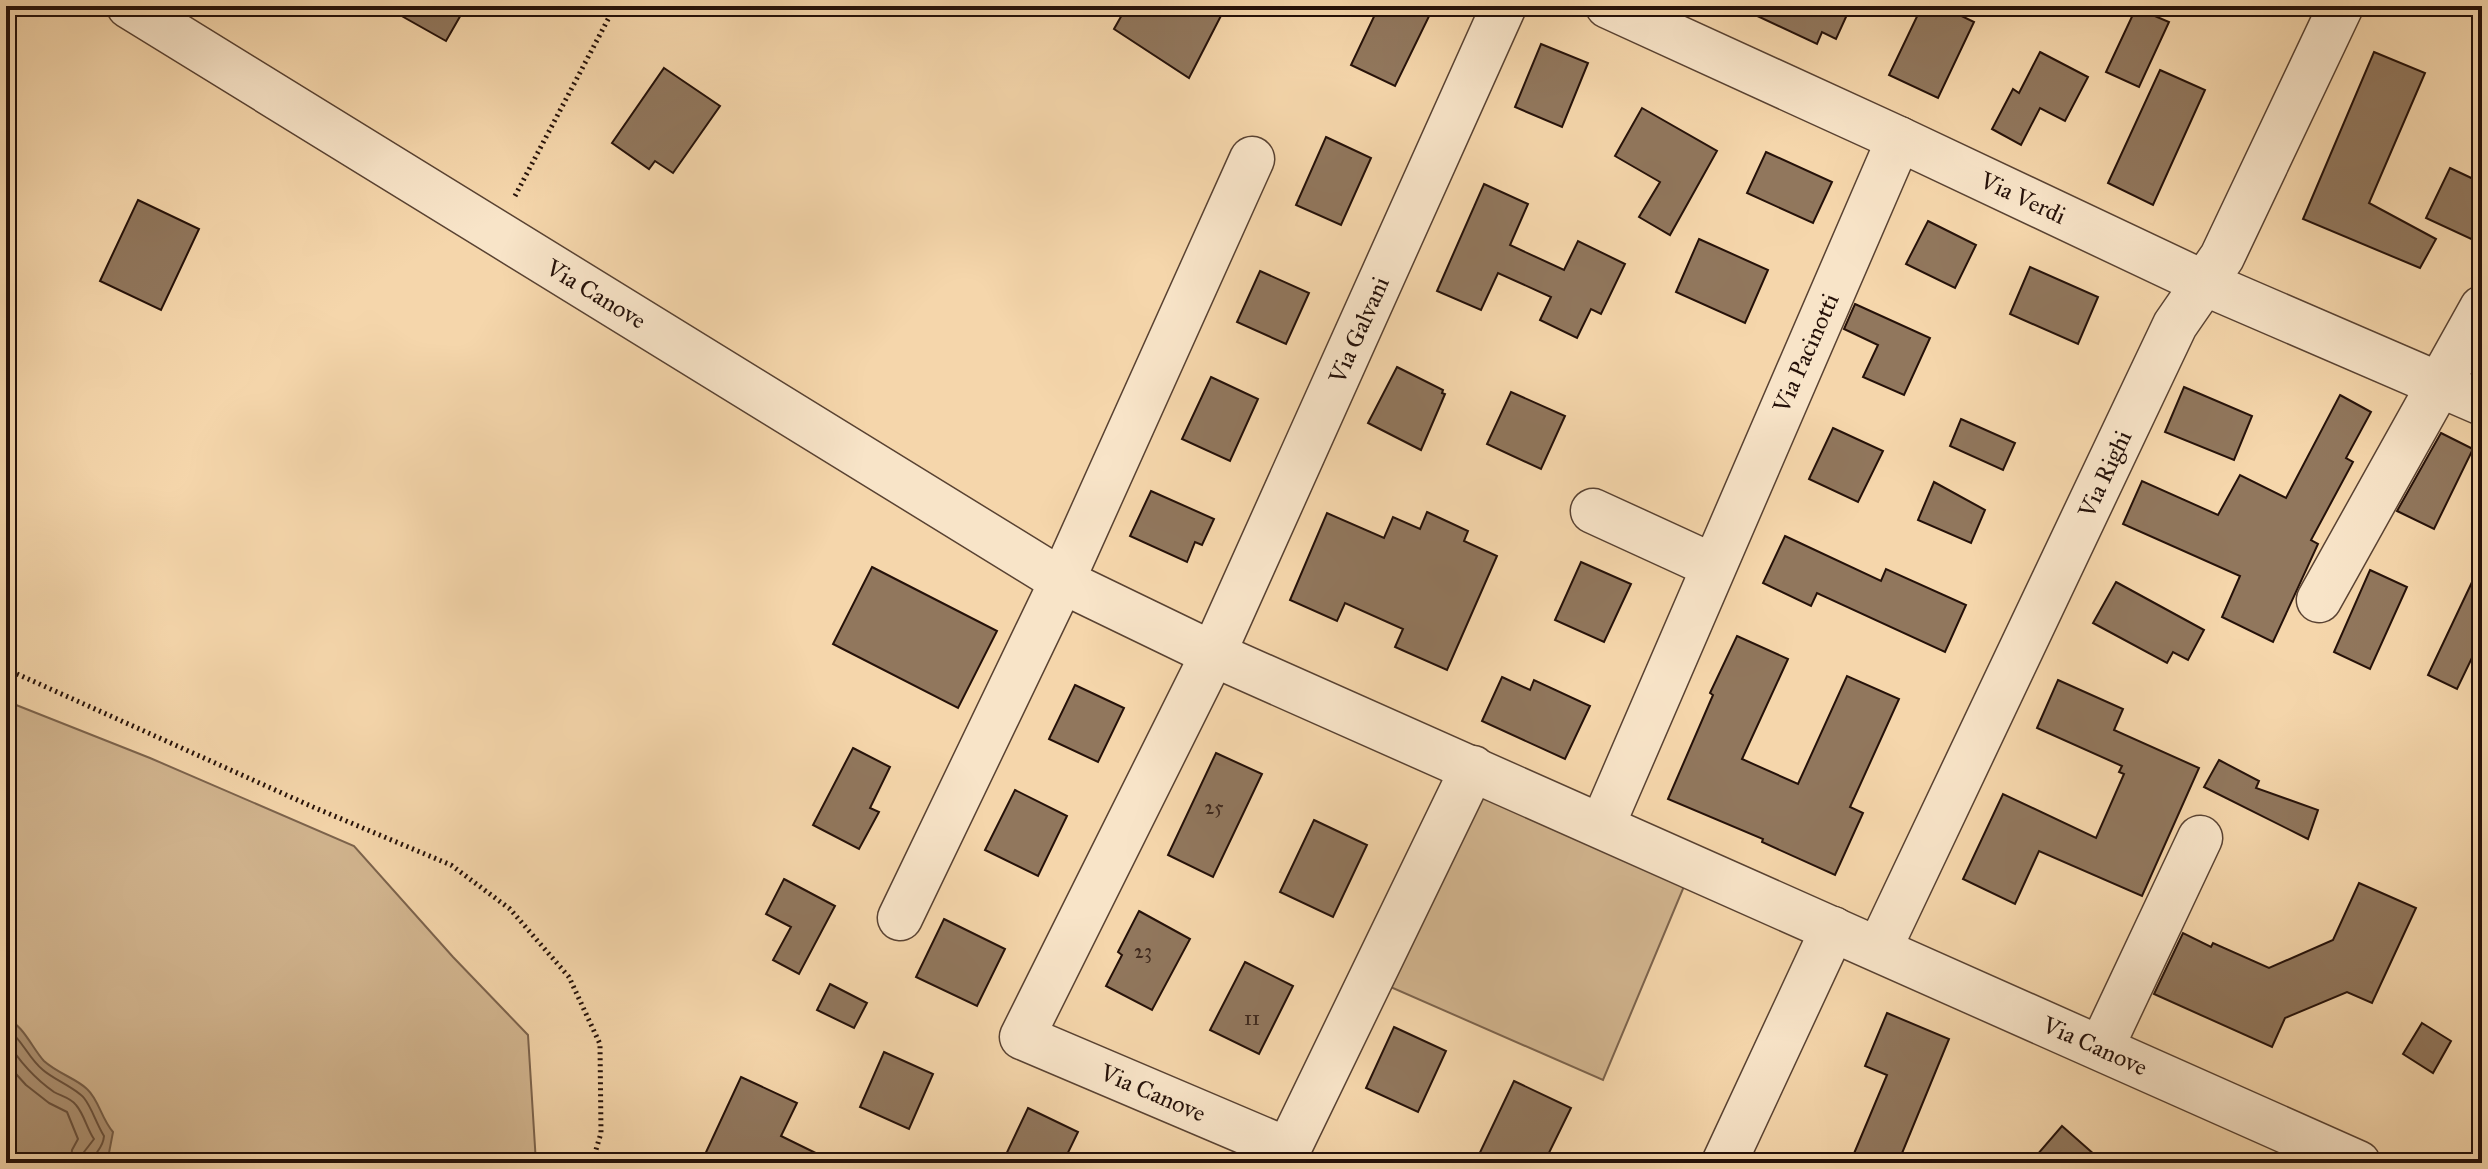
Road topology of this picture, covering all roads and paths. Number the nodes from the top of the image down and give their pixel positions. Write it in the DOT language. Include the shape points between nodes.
graph roads {
  1 [pos="129,6"];
  2 [pos="615,6"];
  3 [pos="1504,6"];
  4 [pos="1608,6"];
  5 [pos="2341,6"];
  6 [pos="1899,139"];
  7 [pos="1252,159"];
  8 [pos="494,232"];
  9 [pos="2204,283"];
  10 [pos="2482,308"];
  11 [pos="2439,385"];
  12 [pos="2482,403"];
  13 [pos="1593,511"];
  14 [pos="1713,566"];
  15 [pos="1062,581"];
  16 [pos="2319,600"];
  17 [pos="1213,654"];
  18 [pos="6,669"];
  19 [pos="1473,768"];
  20 [pos="1602,826"];
  21 [pos="2200,838"];
  22 [pos="900,918"];
  23 [pos="1833,929"];
  24 [pos="1879,949"];
  25 [pos="2101,1048"];
  26 [pos="592,1163"];
  27 [pos="1724,1163"];
  28 [pos="2358,1163"];
  1 -- 8 [label="street, Via Canove"];
  2 -- 8 [label="path"];
  3 -- 17 [label="street, Via Galvani"];
  4 -- 6 [label="street, Via Verdi"];
  5 -- 9 [label="street, Via Righi" via="2222,257"];
  6 -- 9 [label="street, Via Verdi"];
  6 -- 14 [label="street, Via Pacinotti"];
  7 -- 15 [label="street"];
  8 -- 15 [label="street, Via Canove"];
  9 -- 11 [label="street, Via Verdi"];
  9 -- 24 [label="street, Via Righi" via="2175,325"];
  10 -- 11 [label="street"];
  11 -- 12 [label="street, Via Verdi"];
  11 -- 16 [label="street"];
  13 -- 14 [label="street"];
  14 -- 20 [label="street, Via Pacinotti"];
  15 -- 17 [label="street, Via Canove"];
  15 -- 22 [label="street"];
  17 -- 19 [label="street, Via Canove"];
  17 -- 19 [label="street, Via Canove" via="1022,1037 1288,1150"];
  18 -- 26 [label="path" via="451,865 510,909 569,977 600,1044 601,1133"];
  19 -- 20 [label="street, Via Canove"];
  20 -- 23 [label="street, Via Canove"];
  21 -- 25 [label="street"];
  23 -- 24 [label="street, Via Canove"];
  23 -- 27 [label="street"];
  24 -- 25 [label="street, Via Canove"];
  25 -- 28 [label="street, Via Canove"];
}
